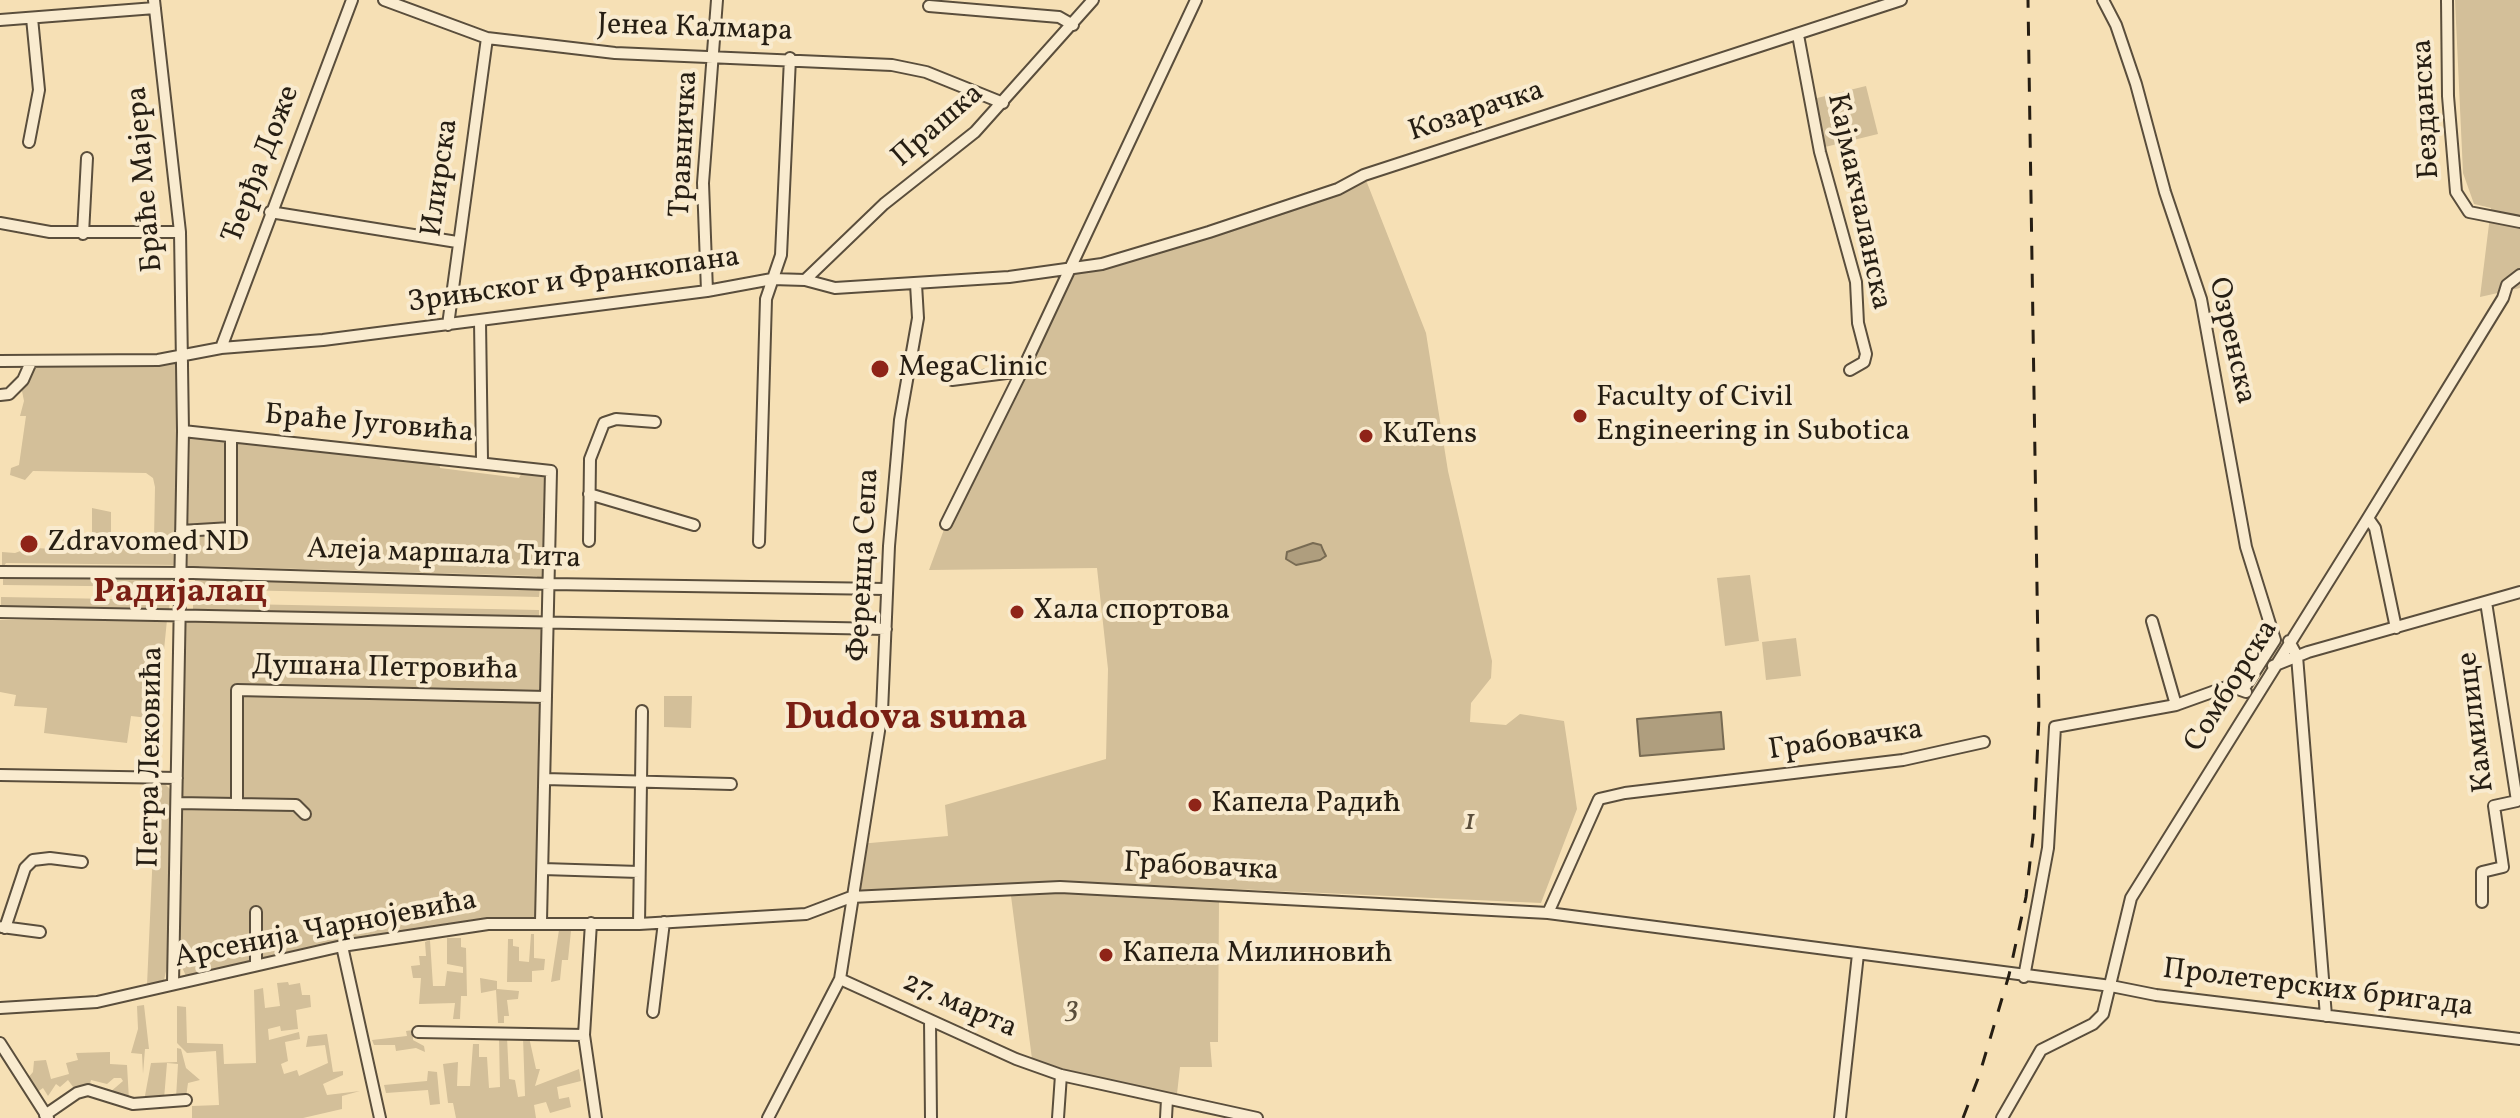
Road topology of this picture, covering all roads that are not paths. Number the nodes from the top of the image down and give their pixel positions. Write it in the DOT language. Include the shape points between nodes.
graph roads {
  1 [pos="352,0"];
  2 [pos="384,0"];
  3 [pos="717,0"];
  4 [pos="1093,0"];
  5 [pos="1196,0"];
  6 [pos="1901,0"];
  7 [pos="2103,0"];
  8 [pos="2447,0"];
  9 [pos="154,4"];
  10 [pos="929,6"];
  11 [pos="32,18"];
  12 [pos="0,20"];
  13 [pos="1073,25"];
  14 [pos="1798,35"];
  15 [pos="487,38"];
  16 [pos="715,57"];
  17 [pos="790,58"];
  18 [pos="1003,103"];
  19 [pos="29,142"];
  20 [pos="87,158"];
  21 [pos="270,212"];
  22 [pos="2520,222"];
  23 [pos="0,223"];
  24 [pos="180,232"];
  25 [pos="83,234"];
  26 [pos="457,242"];
  27 [pos="1069,270"];
  28 [pos="2520,275"];
  29 [pos="772,279"];
  30 [pos="805,280"];
  31 [pos="916,284"];
  32 [pos="707,291"];
  33 [pos="480,321"];
  34 [pos="448,325"];
  35 [pos="221,348"];
  36 [pos="181,355"];
  37 [pos="0,361"];
  38 [pos="31,362"];
  39 [pos="1850,370"];
  40 [pos="1022,371"];
  41 [pos="952,380"];
  42 [pos="0,395"];
  43 [pos="655,422"];
  44 [pos="183,431"];
  45 [pos="231,438"];
  46 [pos="482,460"];
  47 [pos="589,494"];
  48 [pos="2368,518"];
  49 [pos="946,524"];
  50 [pos="694,525"];
  51 [pos="181,531"];
  52 [pos="589,541"];
  53 [pos="759,542"];
  54 [pos="0,572"];
  55 [pos="180,573"];
  56 [pos="550,584"];
  57 [pos="886,589"];
  58 [pos="2520,592"];
  59 [pos="2486,602"];
  60 [pos="0,612"];
  61 [pos="179,613"];
  62 [pos="548,620"];
  63 [pos="2152,621"];
  64 [pos="2396,628"];
  65 [pos="886,629"];
  66 [pos="2289,641"];
  67 [pos="2297,656"];
  68 [pos="2273,666"];
  69 [pos="2243,690"];
  70 [pos="546,697"];
  71 [pos="2254,698"];
  72 [pos="2176,705"];
  73 [pos="642,711"];
  74 [pos="1984,742"];
  75 [pos="0,775"];
  76 [pos="177,778"];
  77 [pos="545,779"];
  78 [pos="641,782"];
  79 [pos="731,784"];
  80 [pos="177,803"];
  81 [pos="237,803"];
  82 [pos="305,814"];
  83 [pos="82,862"];
  84 [pos="543,869"];
  85 [pos="639,872"];
  86 [pos="851,897"];
  87 [pos="2482,902"];
  88 [pos="256,912"];
  89 [pos="1548,913"];
  90 [pos="541,921"];
  91 [pos="664,922"];
  92 [pos="591,923"];
  93 [pos="639,924"];
  94 [pos="3,928"];
  95 [pos="40,932"];
  96 [pos="342,946"];
  97 [pos="1858,954"];
  98 [pos="256,965"];
  99 [pos="2024,977"];
  100 [pos="840,979"];
  101 [pos="173,983"];
  102 [pos="2111,986"];
  103 [pos="0,1008"];
  104 [pos="653,1012"];
  105 [pos="2326,1016"];
  106 [pos="930,1020"];
  107 [pos="418,1032"];
  108 [pos="584,1035"];
  109 [pos="2520,1039"];
  110 [pos="0,1043"];
  111 [pos="1061,1075"];
  112 [pos="1167,1099"];
  113 [pos="186,1100"];
  114 [pos="46,1117"];
  115 [pos="380,1118"];
  116 [pos="596,1118"];
  117 [pos="768,1118"];
  118 [pos="931,1118"];
  119 [pos="1058,1118"];
  120 [pos="1166,1118"];
  121 [pos="1257,1118"];
  122 [pos="1840,1118"];
  123 [pos="2002,1118"];
  1 -- 21 [label="street, Ђерђа Доже"];
  2 -- 15 [label="street, Јенеа Калмара"];
  3 -- 16 [label="street, Травничка"];
  4 -- 13 [label="street, Прашка"];
  5 -- 27 [label="street"];
  6 -- 14 [label="street, Козарачка"];
  7 -- 69 [label="street, Озренска" via="2136,84 2201,299 2246,547 2275,640"];
  8 -- 22 [label="street, Безданска" via="2452,178 2469,212"];
  9 -- 11 [label="street"];
  9 -- 24 [label="street, Браће Мајера"];
  10 -- 13 [label="street" via="1059,17"];
  11 -- 12 [label="street"];
  11 -- 19 [label="street" via="39,90"];
  13 -- 18 [label="street, Прашка"];
  14 -- 27 [label="street, Козарачка" via="1364,175 1338,189 1209,232"];
  14 -- 39 [label="street, Кајмакчаланска" via="1820,152 1856,282 1866,354 1864,362"];
  15 -- 16 [label="street, Јенеа Калмара" via="615,53"];
  15 -- 26 [label="street, Илирска"];
  16 -- 17 [label="street, Јенеа Калмара"];
  16 -- 32 [label="street, Травничка" via="703,183"];
  17 -- 18 [label="street, Јенеа Калмара" via="903,67"];
  17 -- 29 [label="street" via="781,255"];
  18 -- 30 [label="street, Прашка" via="830,252"];
  20 -- 25 [label="street"];
  21 -- 26 [label="street"];
  21 -- 35 [label="street, Ђерђа Доже"];
  23 -- 25 [label="street"];
  24 -- 25 [label="street"];
  24 -- 36 [label="street, Браће Мајера"];
  26 -- 34 [label="street, Илирска"];
  27 -- 31 [label="street, Зрињског и Франкопана"];
  27 -- 40 [label="street"];
  28 -- 48 [label="street, Сомборска" via="2507,285"];
  29 -- 30 [label="street, Зрињског и Франкопана"];
  29 -- 32 [label="street, Зрињског и Франкопана"];
  29 -- 53 [label="street" via="766,299"];
  30 -- 31 [label="street, Зрињског и Франкопана" via="835,288"];
  31 -- 57 [label="street, Ференца Сепа" via="918,318 900,420"];
  32 -- 33 [label="street, Зрињског и Франкопана"];
  33 -- 34 [label="street, Зрињског и Франкопана"];
  33 -- 46 [label="street"];
  34 -- 35 [label="street, Зрињског и Франкопана"];
  35 -- 36 [label="street, Зрињског и Франкопана"];
  36 -- 38 [label="street, Зрињског и Франкопана"];
  36 -- 44 [label="street, Петра Лековића"];
  37 -- 38 [label="street, Зрињског и Франкопана"];
  38 -- 42 [label="street" via="23,380 9,394"];
  40 -- 41 [label="street"];
  40 -- 49 [label="street"];
  43 -- 47 [label="street" via="604,423 590,459"];
  44 -- 45 [label="street, Браће Југовића"];
  44 -- 51 [label="street, Петра Лековића"];
  45 -- 46 [label="street, Браће Југовића"];
  45 -- 51 [label="street" via="231,528"];
  46 -- 56 [label="street, Браће Југовића" via="551,471"];
  47 -- 50 [label="street"];
  47 -- 52 [label="street"];
  48 -- 64 [label="street" via="2375,528"];
  48 -- 66 [label="street, Сомборска"];
  51 -- 55 [label="street, Петра Лековића"];
  54 -- 55 [label="street, Алеја маршала Тита"];
  55 -- 56 [label="street, Алеја маршала Тита"];
  55 -- 61 [label="street, Петра Лековића"];
  56 -- 57 [label="street, Алеја маршала Тита"];
  56 -- 62 [label="street"];
  57 -- 65 [label="street, Ференца Сепа"];
  58 -- 59 [label="street"];
  59 -- 64 [label="street"];
  59 -- 87 [label="street, Камилице" via="2517,801 2494,806 2503,867 2482,872"];
  60 -- 61 [label="street, Алеја маршала Тита"];
  61 -- 62 [label="street, Алеја маршала Тита"];
  61 -- 76 [label="street, Петра Лековића"];
  62 -- 65 [label="street, Алеја маршала Тита"];
  62 -- 70 [label="street"];
  63 -- 72 [label="street"];
  64 -- 67 [label="street"];
  65 -- 86 [label="street, Ференца Сепа" via="882,712"];
  66 -- 67 [label="street"];
  66 -- 68 [label="street, Сомборска"];
  67 -- 68 [label="street"];
  67 -- 105 [label="street"];
  68 -- 71 [label="street, Сомборска"];
  69 -- 71 [label="street"];
  69 -- 72 [label="street" via="2229,686"];
  70 -- 77 [label="street"];
  70 -- 81 [label="street, Душана Петровића" via="237,690"];
  71 -- 102 [label="street, Сомборска" via="2131,898"];
  72 -- 99 [label="street" via="2055,727 2048,848"];
  73 -- 78 [label="street"];
  74 -- 89 [label="street, Грабовачка" via="1903,760 1599,799"];
  75 -- 76 [label="street"];
  76 -- 80 [label="street, Петра Лековића"];
  77 -- 78 [label="street"];
  77 -- 84 [label="street"];
  78 -- 79 [label="street"];
  78 -- 85 [label="street"];
  80 -- 81 [label="street"];
  80 -- 101 [label="street, Петра Лековића"];
  81 -- 82 [label="street" via="296,805"];
  83 -- 94 [label="street" via="33,860 25,868"];
  84 -- 85 [label="street"];
  84 -- 90 [label="street"];
  85 -- 93 [label="street"];
  86 -- 89 [label="street, Грабовачка" via="1060,887"];
  86 -- 91 [label="street, Арсенија Чарнојевића" via="806,914"];
  86 -- 100 [label="street, Ференца Сепа"];
  88 -- 98 [label="street"];
  89 -- 97 [label="street, Грабовачка"];
  90 -- 92 [label="street, Арсенија Чарнојевића"];
  90 -- 96 [label="street, Арсенија Чарнојевића"];
  91 -- 93 [label="street, Арсенија Чарнојевића"];
  91 -- 104 [label="street"];
  92 -- 93 [label="street, Арсенија Чарнојевића"];
  92 -- 108 [label="street"];
  94 -- 95 [label="street"];
  96 -- 98 [label="street, Арсенија Чарнојевића"];
  96 -- 115 [label="street"];
  97 -- 99 [label="street, Грабовачка"];
  97 -- 122 [label="street"];
  98 -- 101 [label="street, Арсенија Чарнојевића"];
  99 -- 102 [label="street, Грабовачка"];
  100 -- 106 [label="street, 27. марта"];
  100 -- 117 [label="street, Ференца Сепа"];
  101 -- 103 [label="street, Арсенија Чарнојевића" via="97,1002"];
  102 -- 105 [label="street, Пролетерских бригада"];
  102 -- 123 [label="street, Сомборска" via="2096,1022 2041,1050"];
  105 -- 109 [label="street, Пролетерских бригада"];
  106 -- 111 [label="street, 27. марта"];
  106 -- 118 [label="street"];
  107 -- 108 [label="street"];
  108 -- 116 [label="street"];
  110 -- 114 [label="street"];
  111 -- 112 [label="street, 27. марта"];
  111 -- 119 [label="street"];
  112 -- 120 [label="street"];
  112 -- 121 [label="street, 27. марта"];
  113 -- 114 [label="street" via="133,1104 88,1090"];
}
